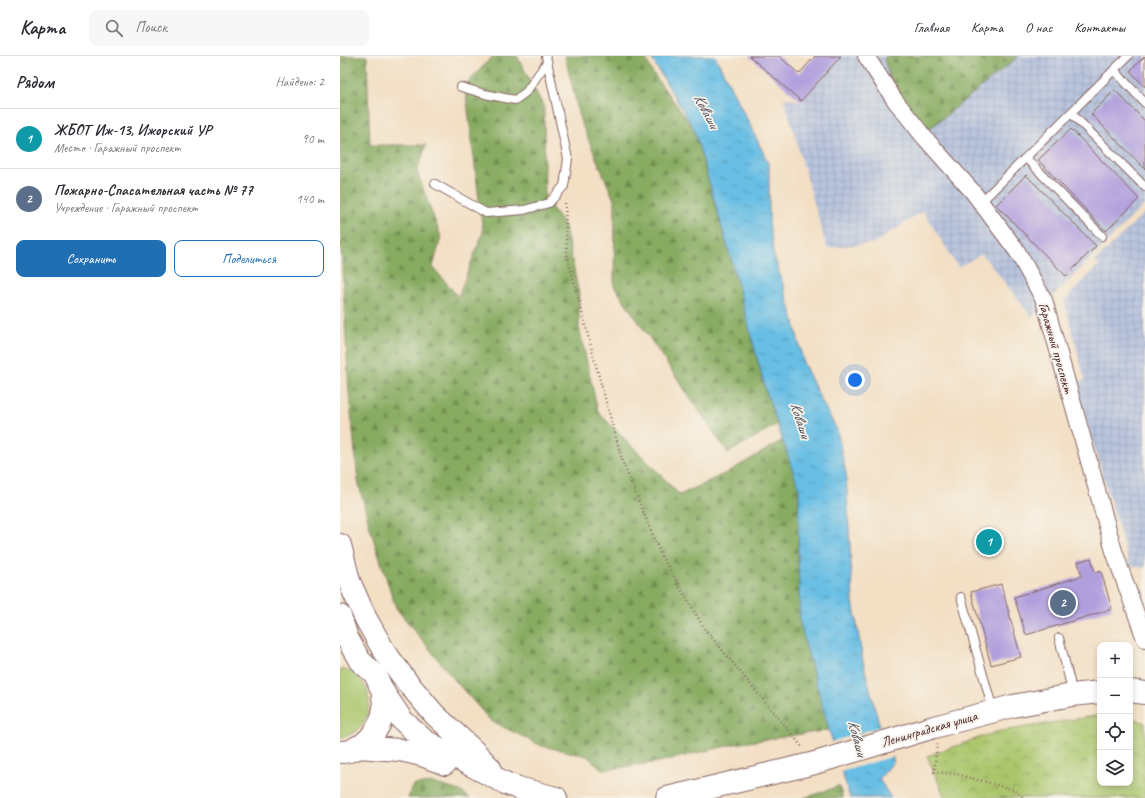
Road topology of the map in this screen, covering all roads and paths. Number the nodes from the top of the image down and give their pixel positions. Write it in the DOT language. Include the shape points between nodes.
graph roads {
  1 [pos="1128,56"];
  2 [pos="869,58"];
  3 [pos="547,59"];
  4 [pos="1114,70"];
  5 [pos="461,87"];
  6 [pos="1145,103"];
  7 [pos="1071,113"];
  8 [pos="1026,158"];
  9 [pos="435,184"];
  10 [pos="564,186"];
  11 [pos="1145,187"];
  12 [pos="981,202"];
  13 [pos="1102,236"];
  14 [pos="340,545"];
  15 [pos="961,597"];
  16 [pos="340,616"];
  17 [pos="1059,638"];
  18 [pos="1145,640"];
  19 [pos="350,658"];
  20 [pos="1133,691"];
  21 [pos="383,692"];
  22 [pos="1097,692"];
  23 [pos="1145,693"];
  24 [pos="1072,695"];
  25 [pos="993,711"];
  26 [pos="936,733"];
  27 [pos="345,752"];
  28 [pos="811,758"];
  29 [pos="505,783"];
  30 [pos="556,798"];
  31 [pos="667,798"];
  32 [pos="1024,798"];
  1 -- 4 [label="lane"];
  2 -- 12 [label="street, Гаражный проспект" via="894,99"];
  3 -- 5 [label="lane" via="526,92 515,100"];
  3 -- 10 [label="lane" via="568,159"];
  4 -- 6 [label="lane"];
  4 -- 7 [label="lane"];
  7 -- 8 [label="lane"];
  7 -- 11 [label="lane"];
  8 -- 12 [label="lane"];
  8 -- 13 [label="lane"];
  9 -- 10 [label="lane" via="486,213 524,210 549,203"];
  10 -- 28 [label="path" via="567,255 623,463 661,555 704,628"];
  12 -- 18 [label="street, Гаражный проспект" via="1017,250 1044,300 1114,551"];
  14 -- 29 [label="main road" via="349,581 384,651 434,714"];
  15 -- 25 [label="lane"];
  16 -- 19 [label="main road"];
  17 -- 24 [label="lane"];
  19 -- 21 [label="main road" via="375,674"];
  20 -- 23 [label="main road"];
  21 -- 27 [label="main road" via="384,708 380,724 371,738"];
  21 -- 29 [label="main road" via="402,720 425,741"];
  22 -- 24 [label="main road, Ленинградская улица"];
  24 -- 25 [label="main road, Ленинградская улица"];
  25 -- 26 [label="main road, Ленинградская улица"];
  26 -- 28 [label="main road, Ленинградская улица"];
  26 -- 32 [label="path" via="934,772 956,774 1015,790"];
  27 -- 29 [label="main road" via="400,750 422,755 474,776"];
  28 -- 31 [label="main road, Ленинградская улица"];
  29 -- 30 [label="main road"];
}
